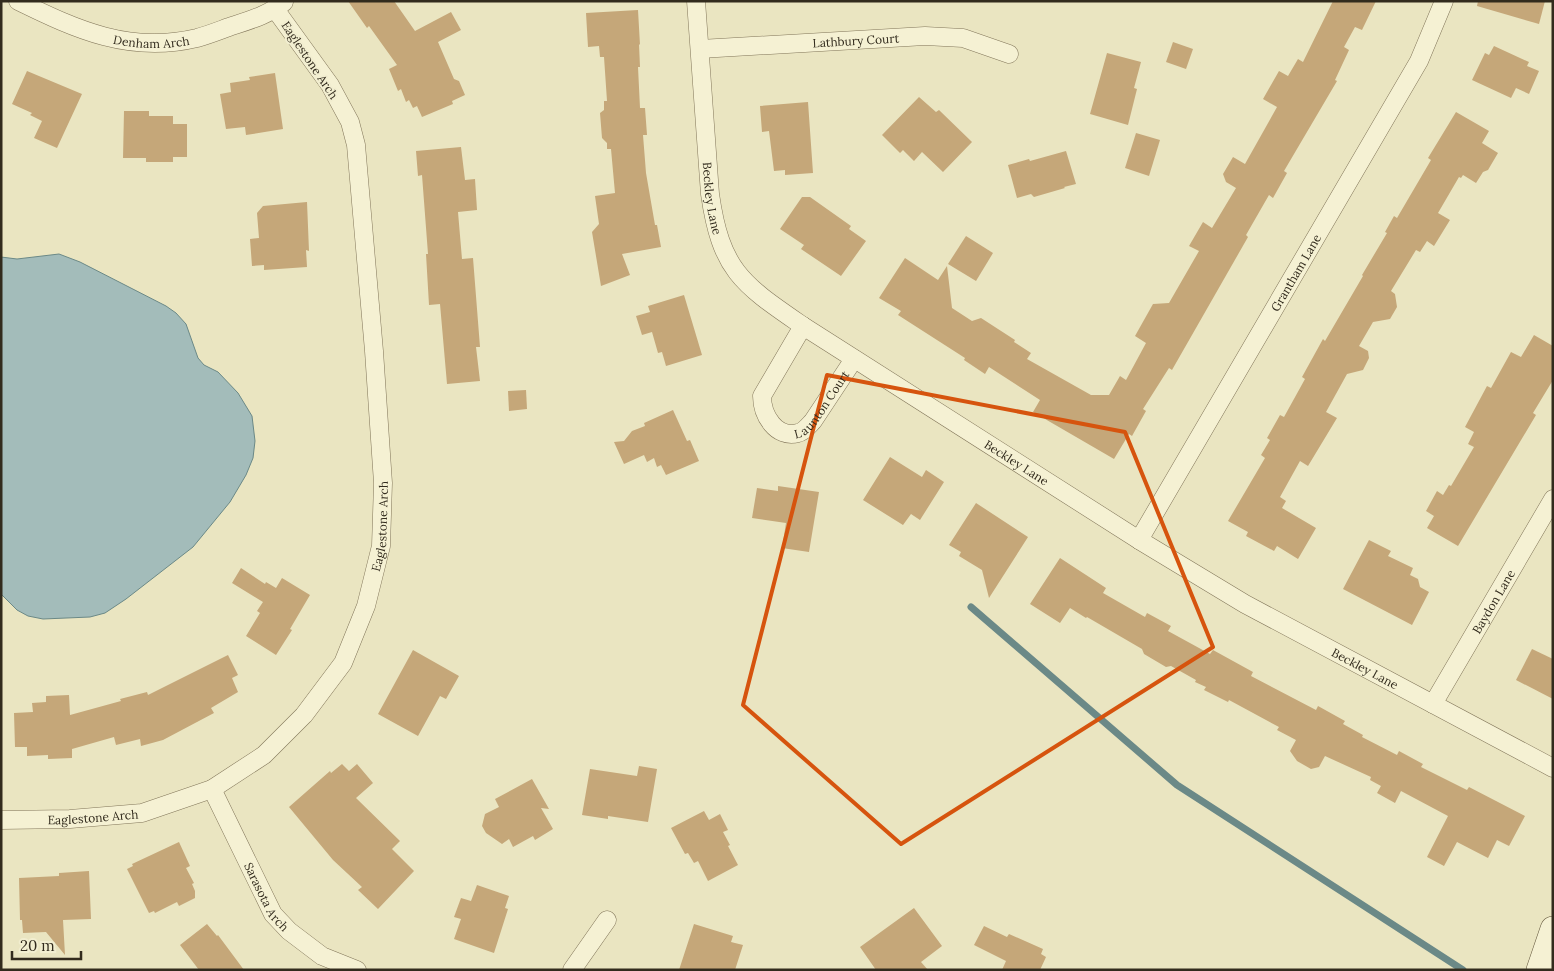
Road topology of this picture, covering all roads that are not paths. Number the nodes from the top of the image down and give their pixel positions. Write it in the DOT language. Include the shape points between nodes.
graph roads {
  1 [pos="18,1"];
  2 [pos="696,1"];
  3 [pos="1444,1"];
  4 [pos="280,5"];
  5 [pos="700,49"];
  6 [pos="1009,54"];
  7 [pos="803,326"];
  8 [pos="854,358"];
  9 [pos="1553,499"];
  10 [pos="1139,540"];
  11 [pos="1433,704"];
  12 [pos="1553,768"];
  13 [pos="212,789"];
  14 [pos="1,820"];
  15 [pos="607,920"];
  16 [pos="1553,929"];
  17 [pos="357,970"];
  18 [pos="572,970"];
  19 [pos="1539,970"];
  1 -- 4 [label="street, Denham Arch" via="105,38 145,43 196,38"];
  2 -- 5 [label="street, Beckley Lane"];
  3 -- 10 [label="street, Grantham Lane" via="1419,61"];
  4 -- 13 [label="street, Eaglestone Arch" via="330,85 350,122 356,145 383,483 381,546 366,606 343,663 304,715 264,755"];
  5 -- 6 [label="street, Lathbury Court" via="924,36 963,38"];
  5 -- 7 [label="street, Beckley Lane" via="710,194 717,234 740,278 758,295"];
  7 -- 8 [label="street, Beckley Lane"];
  7 -- 8 [label="street, Launton Court" via="762,396 762,407 776,429 787,433 804,430"];
  8 -- 10 [label="street, Beckley Lane"];
  9 -- 11 [label="street, Baydon Lane"];
  10 -- 11 [label="street, Beckley Lane" via="1245,604"];
  11 -- 12 [label="street, Beckley Lane"];
  13 -- 14 [label="street, Eaglestone Arch" via="142,813"];
  13 -- 17 [label="street, Sarasota Arch" via="273,914 322,956"];
  15 -- 18 [label="street"];
  16 -- 19 [label="street"];
}
